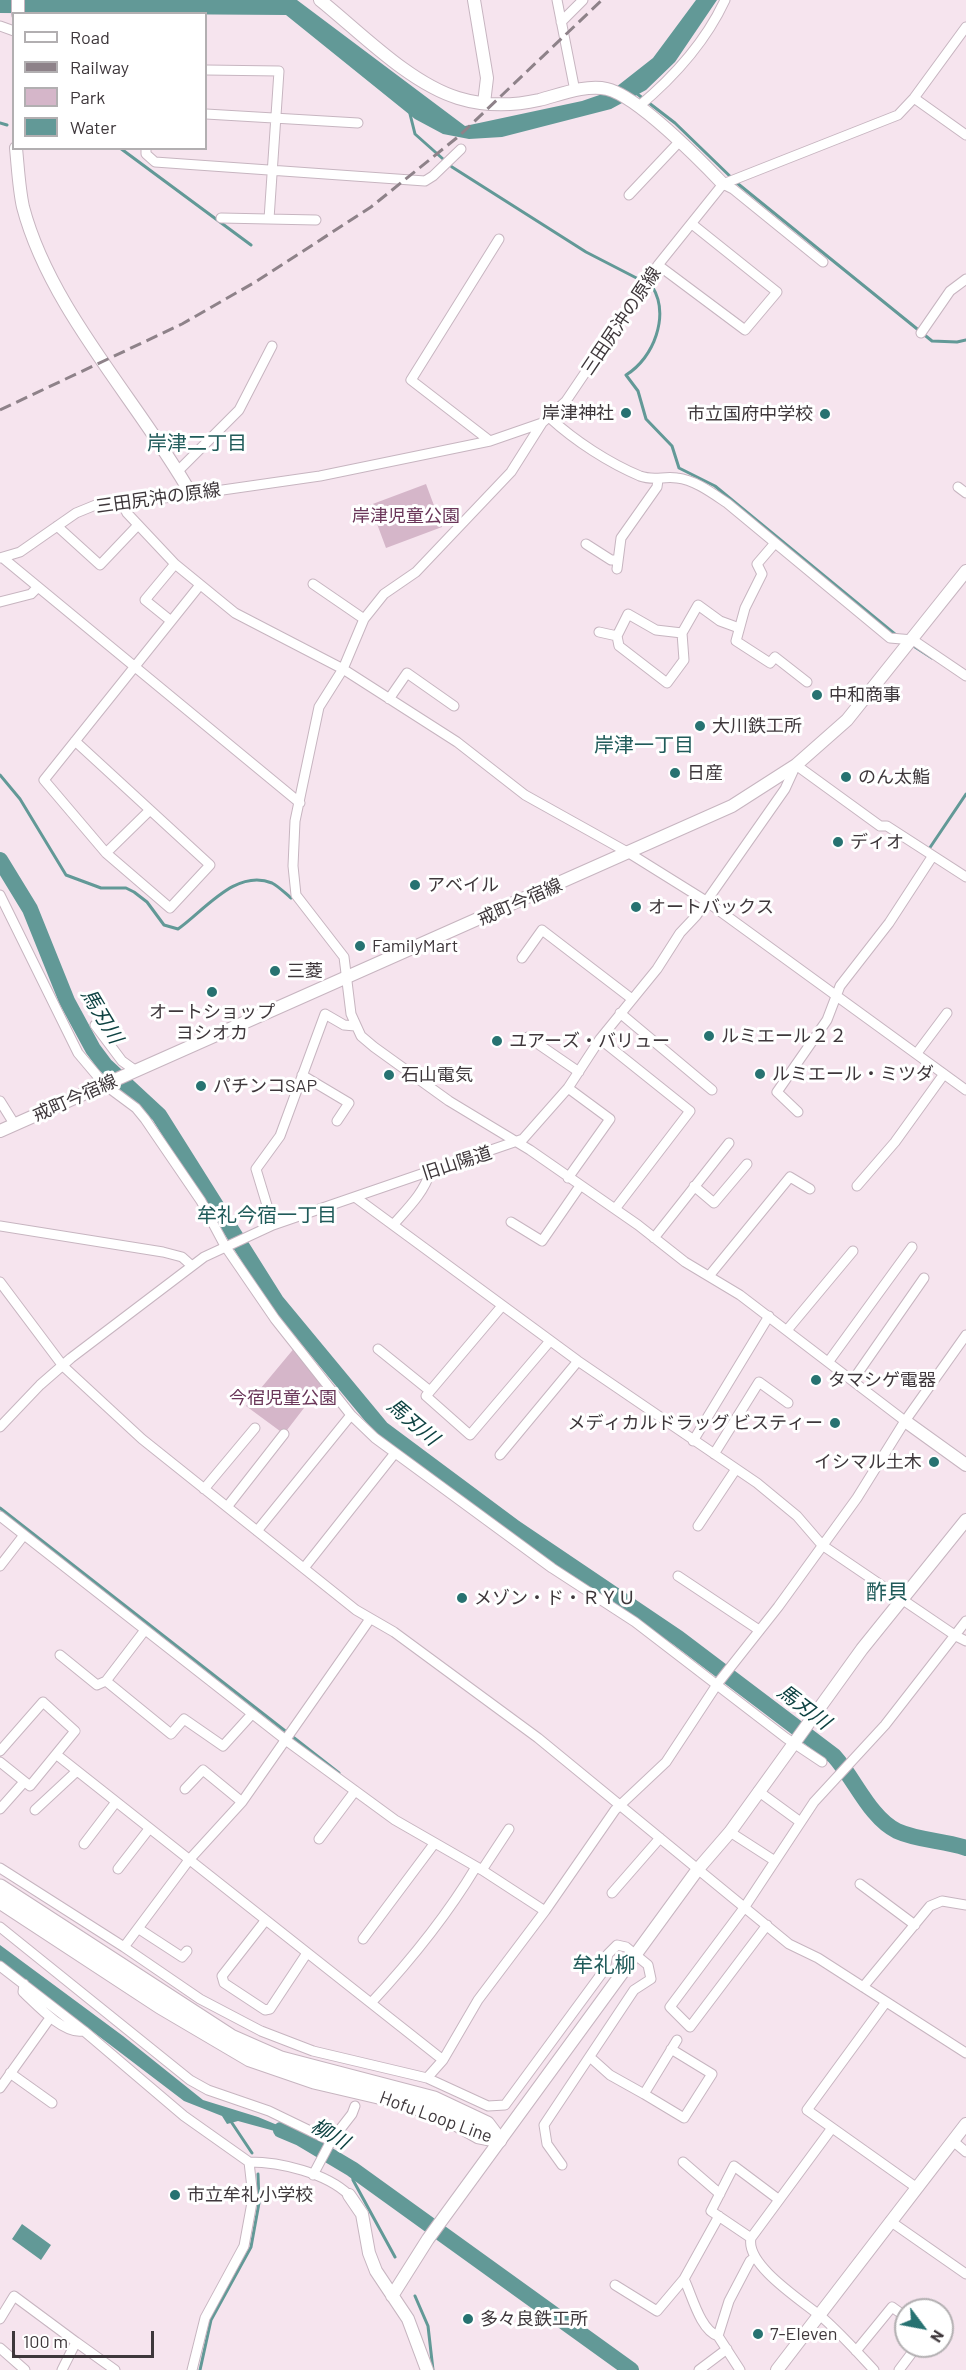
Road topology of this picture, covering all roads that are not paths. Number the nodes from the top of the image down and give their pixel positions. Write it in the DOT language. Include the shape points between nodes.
graph roads {
  1 [pos="320,0"];
  2 [pos="474,0"];
  3 [pos="557,0"];
  4 [pos="583,0"];
  5 [pos="726,0"];
  6 [pos="561,22"];
  7 [pos="966,27"];
  8 [pos="207,70"];
  9 [pos="575,91"];
  10 [pos="914,98"];
  11 [pos="484,103"];
  12 [pos="635,105"];
  13 [pos="207,114"];
  14 [pos="275,117"];
  15 [pos="358,123"];
  16 [pos="966,135"];
  17 [pos="679,142"];
  18 [pos="461,149"];
  19 [pos="16,150"];
  20 [pos="146,150"];
  21 [pos="271,168"];
  22 [pos="723,184"];
  23 [pos="629,195"];
  24 [pos="221,218"];
  25 [pos="269,219"];
  26 [pos="316,220"];
  27 [pos="692,224"];
  28 [pos="500,239"];
  29 [pos="823,262"];
  30 [pos="658,265"];
  31 [pos="966,279"];
  32 [pos="921,333"];
  33 [pos="272,346"];
  34 [pos="546,421"];
  35 [pos="490,441"];
  36 [pos="178,471"];
  37 [pos="658,480"];
  38 [pos="191,494"];
  39 [pos="122,503"];
  40 [pos="138,525"];
  41 [pos="57,526"];
  42 [pos="775,543"];
  43 [pos="586,544"];
  44 [pos="1,558"];
  45 [pos="175,564"];
  46 [pos="966,571"];
  47 [pos="313,584"];
  48 [pos="200,585"];
  49 [pos="37,588"];
  50 [pos="0,602"];
  51 [pos="364,619"];
  52 [pos="171,621"];
  53 [pos="739,628"];
  54 [pos="599,632"];
  55 [pos="682,633"];
  56 [pos="617,636"];
  57 [pos="913,640"];
  58 [pos="134,667"];
  59 [pos="343,669"];
  60 [pos="966,676"];
  61 [pos="807,682"];
  62 [pos="389,699"];
  63 [pos="454,705"];
  64 [pos="75,741"];
  65 [pos="796,765"];
  66 [pos="300,803"];
  67 [pos="150,810"];
  68 [pos="106,853"];
  69 [pos="629,854"];
  70 [pos="932,857"];
  71 [pos="966,877"];
  72 [pos="0,895"];
  73 [pos="706,901"];
  74 [pos="522,958"];
  75 [pos="346,979"];
  76 [pos="836,996"];
  77 [pos="632,999"];
  78 [pos="620,1013"];
  79 [pos="947,1013"];
  80 [pos="95,1025"];
  81 [pos="355,1026"];
  82 [pos="528,1037"];
  83 [pos="600,1039"];
  84 [pos="916,1053"];
  85 [pos="134,1072"];
  86 [pos="579,1072"];
  87 [pos="944,1074"];
  88 [pos="302,1075"];
  89 [pos="107,1084"];
  90 [pos="568,1089"];
  91 [pos="712,1090"];
  92 [pos="966,1090"];
  93 [pos="0,1101"];
  94 [pos="798,1112"];
  95 [pos="337,1121"];
  96 [pos="15,1125"];
  97 [pos="0,1131"];
  98 [pos="517,1142"];
  99 [pos="729,1143"];
  100 [pos="747,1164"];
  101 [pos="430,1172"];
  102 [pos="568,1178"];
  103 [pos="580,1186"];
  104 [pos="694,1186"];
  105 [pos="857,1186"];
  106 [pos="810,1189"];
  107 [pos="355,1197"];
  108 [pos="615,1209"];
  109 [pos="511,1222"];
  110 [pos="393,1225"];
  111 [pos="0,1226"];
  112 [pos="273,1226"];
  113 [pos="654,1238"];
  114 [pos="227,1245"];
  115 [pos="912,1247"];
  116 [pos="852,1251"];
  117 [pos="192,1266"];
  118 [pos="709,1276"];
  119 [pos="924,1278"];
  120 [pos="0,1282"];
  121 [pos="502,1306"];
  122 [pos="769,1316"];
  123 [pos="788,1329"];
  124 [pos="966,1335"];
  125 [pos="550,1341"];
  126 [pos="378,1349"];
  127 [pos="578,1361"];
  128 [pos="829,1361"];
  129 [pos="63,1366"];
  130 [pos="853,1380"];
  131 [pos="430,1391"];
  132 [pos="788,1403"];
  133 [pos="351,1415"];
  134 [pos="906,1421"];
  135 [pos="0,1427"];
  136 [pos="255,1428"];
  137 [pos="284,1434"];
  138 [pos="693,1441"];
  139 [pos="395,1453"];
  140 [pos="714,1454"];
  141 [pos="500,1455"];
  142 [pos="964,1458"];
  143 [pos="736,1469"];
  144 [pos="204,1489"];
  145 [pos="227,1507"];
  146 [pos="0,1516"];
  147 [pos="966,1520"];
  148 [pos="698,1526"];
  149 [pos="257,1531"];
  150 [pos="24,1535"];
  151 [pos="822,1545"];
  152 [pos="0,1566"];
  153 [pos="304,1568"];
  154 [pos="678,1576"];
  155 [pos="901,1599"];
  156 [pos="370,1619"];
  157 [pos="966,1621"];
  158 [pos="144,1630"];
  159 [pos="759,1630"];
  160 [pos="956,1636"];
  161 [pos="966,1641"];
  162 [pos="60,1655"];
  163 [pos="106,1681"];
  164 [pos="718,1683"];
  165 [pos="252,1714"];
  166 [pos="287,1741"];
  167 [pos="794,1741"];
  168 [pos="0,1751"];
  169 [pos="57,1755"];
  170 [pos="0,1762"];
  171 [pos="822,1762"];
  172 [pos="77,1771"];
  173 [pos="24,1782"];
  174 [pos="185,1789"];
  175 [pos="355,1791"];
  176 [pos="758,1791"];
  177 [pos="116,1802"];
  178 [pos="242,1802"];
  179 [pos="621,1805"];
  180 [pos="0,1809"];
  181 [pos="35,1810"];
  182 [pos="799,1821"];
  183 [pos="149,1829"];
  184 [pos="509,1829"];
  185 [pos="730,1832"];
  186 [pos="660,1838"];
  187 [pos="319,1839"];
  188 [pos="84,1844"];
  189 [pos="434,1844"];
  190 [pos="189,1860"];
  191 [pos="775,1861"];
  192 [pos="0,1868"];
  193 [pos="479,1868"];
  194 [pos="118,1869"];
  195 [pos="698,1869"];
  196 [pos="860,1884"];
  197 [pos="0,1887"];
  198 [pos="612,1893"];
  199 [pos="0,1901"];
  200 [pos="966,1905"];
  201 [pos="744,1908"];
  202 [pos="545,1911"];
  203 [pos="265,1921"];
  204 [pos="915,1924"];
  205 [pos="766,1925"];
  206 [pos="0,1927"];
  207 [pos="139,1929"];
  208 [pos="363,1939"];
  209 [pos="124,1947"];
  210 [pos="187,1951"];
  211 [pos="307,1953"];
  212 [pos="636,1955"];
  213 [pos="0,1966"];
  214 [pos="4,1974"];
  215 [pos="24,1984"];
  216 [pos="863,1987"];
  217 [pos="886,2002"];
  218 [pos="371,2003"];
  219 [pos="50,2018"];
  220 [pos="84,2031"];
  221 [pos="677,2040"];
  222 [pos="672,2049"];
  223 [pos="966,2054"];
  224 [pos="591,2058"];
  225 [pos="443,2060"];
  226 [pos="10,2073"];
  227 [pos="427,2078"];
  228 [pos="0,2088"];
  229 [pos="644,2094"];
  230 [pos="52,2103"];
  231 [pos="355,2106"];
  232 [pos="966,2124"];
  233 [pos="832,2128"];
  234 [pos="499,2140"];
  235 [pos="952,2141"];
  236 [pos="331,2143"];
  237 [pos="966,2152"];
  238 [pos="249,2162"];
  239 [pos="682,2162"];
  240 [pos="562,2165"];
  241 [pos="313,2175"];
  242 [pos="917,2188"];
  243 [pos="720,2194"];
  244 [pos="349,2195"];
  245 [pos="778,2199"];
  246 [pos="719,2216"];
  247 [pos="890,2221"];
  248 [pos="751,2238"];
  249 [pos="755,2257"];
  250 [pos="966,2274"];
  251 [pos="684,2279"];
  252 [pos="615,2284"];
  253 [pos="392,2296"];
  254 [pos="894,2308"];
  255 [pos="819,2315"];
  256 [pos="0,2319"];
  257 [pos="718,2336"];
  258 [pos="76,2342"];
  259 [pos="0,2348"];
  260 [pos="727,2349"];
  261 [pos="856,2351"];
  262 [pos="26,2370"];
  263 [pos="62,2370"];
  264 [pos="115,2370"];
  265 [pos="192,2370"];
  266 [pos="427,2370"];
  267 [pos="699,2370"];
  268 [pos="740,2370"];
  269 [pos="777,2370"];
  270 [pos="874,2370"];
  1 -- 11 [label="street" via="432,88"];
  2 -- 11 [label="street" via="487,78"];
  3 -- 6 [label="street"];
  4 -- 6 [label="street"];
  5 -- 12 [label="street" via="692,55 663,87"];
  6 -- 9 [label="street"];
  7 -- 10 [label="street"];
  8 -- 14 [label="street" via="279,71"];
  9 -- 11 [label="street" via="518,104"];
  9 -- 12 [label="street" via="608,89"];
  10 -- 16 [label="street"];
  10 -- 22 [label="street" via="898,115 880,124"];
  12 -- 17 [label="street"];
  13 -- 14 [label="street"];
  14 -- 15 [label="street"];
  14 -- 21 [label="street"];
  17 -- 22 [label="street"];
  17 -- 23 [label="street"];
  18 -- 21 [label="street" via="425,181"];
  19 -- 36 [label="street" via="23,205 45,266 86,335"];
  20 -- 21 [label="street" via="155,162"];
  21 -- 25 [label="street"];
  22 -- 27 [label="street, 三田尻沖の原線"];
  22 -- 29 [label="street"];
  24 -- 25 [label="street"];
  25 -- 26 [label="street"];
  27 -- 30 [label="street, 三田尻沖の原線"];
  27 -- 30 [label="street" via="777,292 746,330"];
  28 -- 35 [label="street" via="411,380"];
  30 -- 34 [label="street, 三田尻沖の原線" via="582,380"];
  31 -- 32 [label="street" via="950,291"];
  33 -- 36 [label="street" via="239,410"];
  34 -- 35 [label="street, 三田尻沖の原線"];
  34 -- 37 [label="street" via="641,477"];
  34 -- 51 [label="street" via="503,480 416,572 384,594"];
  35 -- 38 [label="street, 三田尻沖の原線" via="320,476"];
  36 -- 38 [label="street"];
  37 -- 42 [label="street" via="680,478 700,486"];
  37 -- 43 [label="street" via="621,538 617,565"];
  38 -- 39 [label="street, 三田尻沖の原線"];
  39 -- 40 [label="street"];
  39 -- 41 [label="street, 三田尻沖の原線" via="98,504"];
  40 -- 41 [label="street" via="100,565"];
  40 -- 45 [label="street"];
  41 -- 44 [label="street, 三田尻沖の原線" via="20,552"];
  42 -- 53 [label="street" via="757,564 762,574"];
  42 -- 57 [label="street" via="890,638"];
  44 -- 49 [label="street"];
  45 -- 48 [label="street"];
  45 -- 52 [label="street" via="145,600"];
  46 -- 57 [label="street, 戒町今宿線"];
  47 -- 51 [label="street"];
  48 -- 52 [label="street"];
  48 -- 59 [label="street" via="235,613"];
  49 -- 50 [label="street" via="32,594"];
  49 -- 58 [label="street"];
  51 -- 59 [label="street"];
  52 -- 58 [label="street"];
  53 -- 55 [label="street" via="720,621 698,605"];
  53 -- 61 [label="street" via="736,641 770,663 775,657"];
  54 -- 56 [label="street"];
  55 -- 56 [label="street" via="656,630 628,614"];
  55 -- 56 [label="street" via="684,660 667,683 619,646"];
  57 -- 60 [label="street"];
  57 -- 65 [label="street, 戒町今宿線" via="847,720"];
  58 -- 64 [label="street"];
  58 -- 66 [label="street"];
  59 -- 62 [label="street"];
  59 -- 66 [label="street" via="319,707"];
  62 -- 63 [label="street" via="408,673"];
  62 -- 69 [label="street" via="458,742 525,795"];
  64 -- 67 [label="street"];
  64 -- 68 [label="street" via="44,780"];
  65 -- 69 [label="street, 戒町今宿線" via="732,806"];
  65 -- 70 [label="street" via="880,826 887,826"];
  65 -- 73 [label="street, 旧山陽道" via="785,789"];
  66 -- 75 [label="street" via="295,821 296,895 338,946 344,957"];
  67 -- 68 [label="street"];
  67 -- 68 [label="street" via="210,865 170,908"];
  69 -- 73 [label="street"];
  69 -- 75 [label="street, 戒町今宿線"];
  70 -- 71 [label="street"];
  70 -- 76 [label="street"];
  72 -- 89 [label="street" via="73,1043"];
  73 -- 76 [label="street"];
  73 -- 77 [label="street, 旧山陽道"];
  74 -- 77 [label="street" via="542,930"];
  75 -- 81 [label="street"];
  75 -- 85 [label="street, 戒町今宿線"];
  76 -- 84 [label="street"];
  76 -- 94 [label="street" via="826,1020 777,1092"];
  77 -- 78 [label="street, 旧山陽道"];
  78 -- 83 [label="street, 旧山陽道"];
  78 -- 91 [label="street"];
  79 -- 84 [label="street"];
  80 -- 85 [label="street"];
  81 -- 88 [label="street" via="344,1025 325,1014"];
  81 -- 98 [label="street" via="374,1047 423,1083"];
  82 -- 86 [label="street"];
  83 -- 86 [label="street, 旧山陽道"];
  83 -- 108 [label="street" via="690,1111"];
  84 -- 87 [label="street"];
  85 -- 89 [label="street, 戒町今宿線"];
  86 -- 90 [label="street, 旧山陽道"];
  87 -- 92 [label="street"];
  87 -- 105 [label="street" via="895,1142"];
  88 -- 95 [label="street" via="349,1103"];
  88 -- 112 [label="street" via="280,1136 256,1168"];
  89 -- 96 [label="street, 戒町今宿線"];
  89 -- 114 [label="street" via="145,1119"];
  90 -- 98 [label="street, 旧山陽道"];
  90 -- 102 [label="street" via="610,1119"];
  93 -- 96 [label="street"];
  96 -- 97 [label="street, 戒町今宿線"];
  98 -- 101 [label="street, 旧山陽道"];
  98 -- 102 [label="street"];
  99 -- 104 [label="street"];
  100 -- 104 [label="street" via="714,1203"];
  101 -- 107 [label="street, 旧山陽道"];
  101 -- 110 [label="street" via="412,1204"];
  102 -- 103 [label="street"];
  103 -- 108 [label="street"];
  103 -- 109 [label="street" via="542,1241"];
  104 -- 113 [label="street"];
  106 -- 118 [label="street" via="790,1177"];
  107 -- 110 [label="street"];
  107 -- 112 [label="street, 旧山陽道"];
  108 -- 113 [label="street"];
  110 -- 121 [label="street"];
  111 -- 117 [label="street" via="163,1252 182,1257"];
  112 -- 114 [label="street, 旧山陽道"];
  113 -- 118 [label="street"];
  114 -- 117 [label="street, 旧山陽道"];
  114 -- 133 [label="street" via="275,1319"];
  115 -- 128 [label="street"];
  116 -- 123 [label="street"];
  117 -- 129 [label="street, 旧山陽道"];
  118 -- 122 [label="street"];
  119 -- 130 [label="street"];
  120 -- 129 [label="street"];
  121 -- 125 [label="street"];
  121 -- 131 [label="street"];
  122 -- 123 [label="street"];
  122 -- 138 [label="street"];
  123 -- 128 [label="street"];
  124 -- 134 [label="street"];
  125 -- 127 [label="street"];
  125 -- 131 [label="street" via="470,1435 426,1396"];
  126 -- 131 [label="street"];
  127 -- 138 [label="street"];
  127 -- 141 [label="street"];
  128 -- 130 [label="street"];
  129 -- 135 [label="street, 旧山陽道"];
  129 -- 144 [label="street" via="141,1439"];
  130 -- 134 [label="street"];
  132 -- 140 [label="street" via="759,1382"];
  133 -- 139 [label="street"];
  133 -- 149 [label="street"];
  134 -- 142 [label="street"];
  134 -- 151 [label="street"];
  136 -- 144 [label="street"];
  137 -- 145 [label="street"];
  138 -- 140 [label="street"];
  139 -- 153 [label="street"];
  139 -- 164 [label="street"];
  140 -- 143 [label="street"];
  143 -- 148 [label="street"];
  143 -- 151 [label="street" via="798,1516"];
  144 -- 145 [label="street"];
  145 -- 149 [label="street"];
  146 -- 150 [label="street"];
  147 -- 155 [label="street"];
  149 -- 153 [label="street"];
  150 -- 152 [label="street"];
  150 -- 158 [label="street"];
  151 -- 155 [label="street"];
  151 -- 159 [label="street"];
  153 -- 156 [label="street"];
  154 -- 159 [label="street"];
  155 -- 160 [label="street"];
  155 -- 167 [label="street"];
  156 -- 166 [label="street"];
  156 -- 179 [label="street" via="394,1632 538,1738"];
  157 -- 160 [label="street"];
  158 -- 163 [label="street"];
  158 -- 165 [label="street"];
  159 -- 164 [label="street"];
  160 -- 161 [label="street"];
  160 -- 182 [label="street" via="885,1725"];
  162 -- 163 [label="street" via="97,1684"];
  163 -- 165 [label="street" via="171,1734 184,1719 222,1746"];
  164 -- 167 [label="street"];
  164 -- 179 [label="street" via="666,1762"];
  165 -- 166 [label="street"];
  166 -- 175 [label="street"];
  166 -- 178 [label="street"];
  167 -- 171 [label="street"];
  167 -- 176 [label="street"];
  168 -- 169 [label="street" via="43,1702 75,1731"];
  169 -- 172 [label="street"];
  169 -- 173 [label="street" via="30,1786"];
  170 -- 173 [label="street"];
  172 -- 177 [label="street"];
  172 -- 181 [label="street"];
  173 -- 180 [label="street"];
  174 -- 178 [label="street" via="203,1770"];
  175 -- 187 [label="street"];
  175 -- 189 [label="street"];
  176 -- 182 [label="street"];
  176 -- 185 [label="street"];
  177 -- 183 [label="street"];
  177 -- 188 [label="street"];
  178 -- 190 [label="street"];
  179 -- 186 [label="street"];
  179 -- 202 [label="street"];
  182 -- 191 [label="street"];
  183 -- 190 [label="street"];
  183 -- 194 [label="street"];
  184 -- 193 [label="street"];
  185 -- 191 [label="street"];
  185 -- 195 [label="street"];
  186 -- 195 [label="street"];
  186 -- 198 [label="street"];
  189 -- 193 [label="street"];
  189 -- 208 [label="street"];
  190 -- 203 [label="street"];
  190 -- 207 [label="street"];
  191 -- 201 [label="street"];
  192 -- 209 [label="street"];
  193 -- 202 [label="street"];
  193 -- 218 [label="street" via="420,1950"];
  195 -- 201 [label="street"];
  195 -- 212 [label="street"];
  196 -- 204 [label="street"];
  197 -- 234 [label="main road, Hofu Loop Line" via="247,2045 290,2062 434,2099 487,2124"];
  199 -- 234 [label="main road, Hofu Loop Line" via="169,2012 250,2059 314,2081 404,2102 479,2136"];
  200 -- 204 [label="street" via="942,1901 930,1906"];
  201 -- 205 [label="street"];
  201 -- 205 [label="street" via="670,2007 690,2026"];
  202 -- 225 [label="street" via="478,2000"];
  203 -- 211 [label="street"];
  203 -- 211 [label="street" via="222,1976 224,1983 265,2010 270,2009"];
  204 -- 216 [label="street"];
  205 -- 216 [label="street" via="789,1944"];
  206 -- 236 [label="street" via="190,2080 268,2111"];
  207 -- 209 [label="street"];
  207 -- 210 [label="street" via="182,1957"];
  209 -- 227 [label="street" via="208,2004 288,2043"];
  211 -- 218 [label="street"];
  212 -- 224 [label="street" via="651,1968 651,1979 634,1990"];
  212 -- 227 [label="street" via="621,1945 613,1947 605,1969 505,2105 488,2106"];
  212 -- 234 [label="street"];
  213 -- 214 [label="street"];
  214 -- 215 [label="street"];
  215 -- 219 [label="street" via="23,1992"];
  215 -- 220 [label="street"];
  216 -- 217 [label="street"];
  217 -- 223 [label="street"];
  217 -- 233 [label="street" via="807,2110"];
  218 -- 225 [label="street"];
  219 -- 220 [label="street" via="76,2032"];
  219 -- 226 [label="street"];
  220 -- 238 [label="street" via="184,2116"];
  221 -- 222 [label="street"];
  222 -- 229 [label="street"];
  222 -- 229 [label="street" via="712,2074 684,2118"];
  224 -- 229 [label="street" via="610,2075"];
  224 -- 240 [label="street" via="544,2125 547,2144"];
  225 -- 227 [label="street"];
  226 -- 228 [label="street"];
  226 -- 230 [label="street"];
  231 -- 236 [label="street"];
  232 -- 235 [label="street"];
  233 -- 242 [label="street"];
  233 -- 245 [label="street"];
  234 -- 253 [label="street"];
  235 -- 237 [label="street"];
  235 -- 242 [label="street"];
  236 -- 241 [label="street"];
  238 -- 241 [label="street"];
  238 -- 265 [label="street" via="253,2197 246,2237 237,2262 205,2318"];
  239 -- 243 [label="street"];
  241 -- 244 [label="street"];
  242 -- 247 [label="street"];
  243 -- 245 [label="street" via="734,2166"];
  243 -- 246 [label="street" via="711,2211"];
  244 -- 253 [label="street" via="362,2214 372,2262"];
  245 -- 248 [label="street"];
  246 -- 248 [label="street"];
  246 -- 251 [label="street"];
  247 -- 250 [label="street"];
  247 -- 255 [label="street"];
  248 -- 249 [label="street"];
  249 -- 255 [label="street"];
  249 -- 257 [label="street" via="729,2301"];
  251 -- 252 [label="street" via="657,2310"];
  251 -- 257 [label="street" via="705,2326"];
  253 -- 266 [label="street" via="408,2319"];
  254 -- 261 [label="street"];
  255 -- 261 [label="street"];
  255 -- 269 [label="street"];
  256 -- 258 [label="street" via="14,2296"];
  257 -- 260 [label="street"];
  258 -- 263 [label="street"];
  258 -- 264 [label="street"];
  259 -- 262 [label="street"];
  260 -- 267 [label="street"];
  260 -- 268 [label="street"];
  261 -- 270 [label="street"];
}
